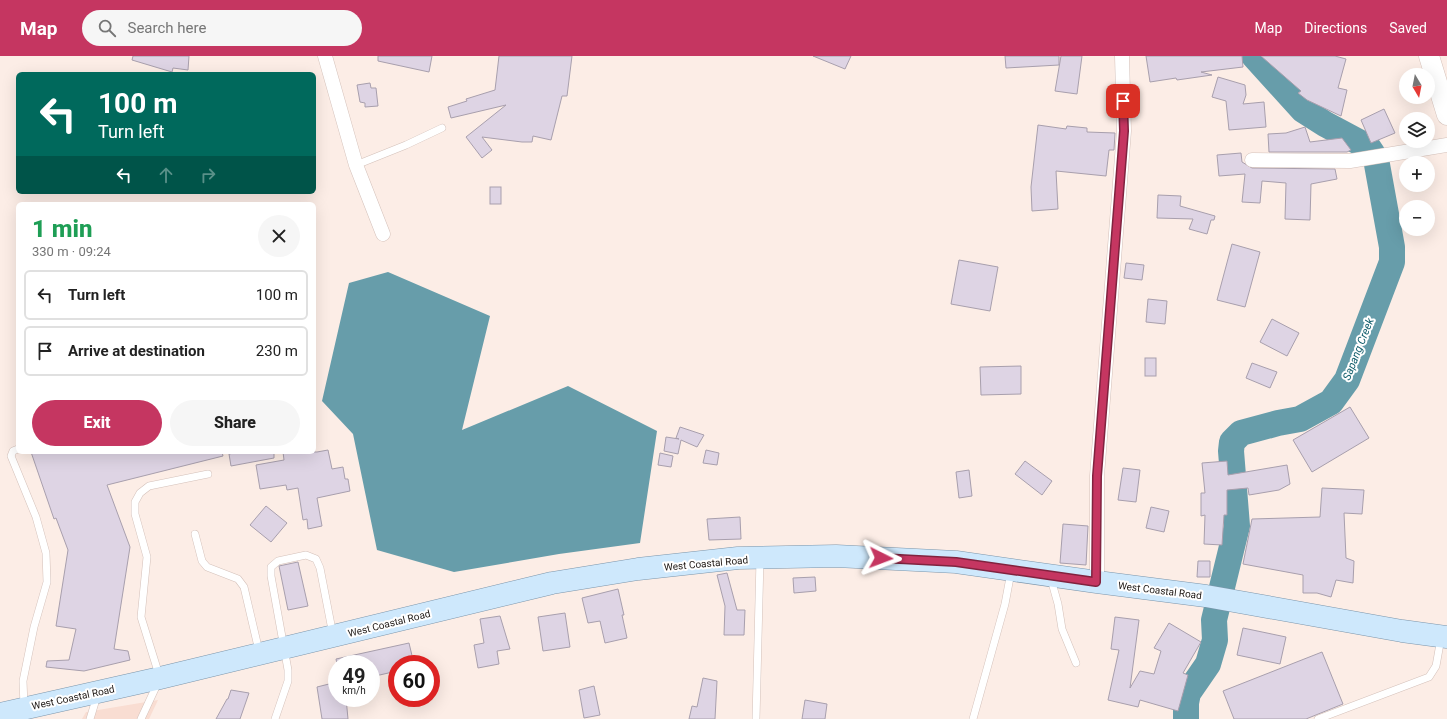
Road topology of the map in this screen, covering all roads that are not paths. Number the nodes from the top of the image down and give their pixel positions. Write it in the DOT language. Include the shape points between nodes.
graph roads {
  1 [pos="324,56"];
  2 [pos="1122,56"];
  3 [pos="1429,56"];
  4 [pos="1447,115"];
  5 [pos="442,128"];
  6 [pos="1447,145"];
  7 [pos="1252,160"];
  8 [pos="356,165"];
  9 [pos="383,234"];
  10 [pos="16,450"];
  11 [pos="208,474"];
  12 [pos="195,534"];
  13 [pos="760,559"];
  14 [pos="1011,569"];
  15 [pos="1050,575"];
  16 [pos="1096,582"];
  17 [pos="1444,636"];
  18 [pos="333,637"];
  19 [pos="284,649"];
  20 [pos="260,655"];
  21 [pos="1076,663"];
  22 [pos="160,678"];
  23 [pos="98,692"];
  24 [pos="0,714"];
  25 [pos="24,714"];
  26 [pos="90,719"];
  27 [pos="141,719"];
  28 [pos="275,719"];
  29 [pos="756,719"];
  30 [pos="973,719"];
  31 [pos="1318,719"];
  1 -- 8 [label="street"];
  2 -- 16 [label="street" via="1124,131 1097,476"];
  3 -- 4 [label="street"];
  5 -- 8 [label="lane"];
  6 -- 7 [label="street" via="1350,161"];
  8 -- 9 [label="street"];
  10 -- 25 [label="lane" via="12,451 11,456 36,517 46,553 47,582 34,627 23,681"];
  11 -- 22 [label="lane" via="149,486 140,493 135,502 135,514 147,557 141,616"];
  12 -- 20 [label="lane" via="202,561 207,567 238,578 244,587"];
  13 -- 14 [label="main road, West Coastal Road" via="836,556 956,562"];
  13 -- 18 [label="main road, West Coastal Road" via="738,558 638,569 552,584"];
  13 -- 29 [label="lane"];
  14 -- 15 [label="main road, West Coastal Road"];
  14 -- 30 [label="lane" via="1005,604"];
  15 -- 16 [label="main road, West Coastal Road"];
  15 -- 21 [label="lane" via="1062,629"];
  16 -- 17 [label="main road, West Coastal Road" via="1206,596 1402,631"];
  17 -- 31 [label="lane" via="1436,666 1429,677"];
  18 -- 19 [label="main road, West Coastal Road"];
  18 -- 19 [label="lane" via="316,559 306,555 278,561 271,567 271,576"];
  19 -- 20 [label="main road, West Coastal Road"];
  19 -- 28 [label="lane" via="288,681"];
  20 -- 22 [label="main road, West Coastal Road"];
  22 -- 23 [label="main road, West Coastal Road"];
  22 -- 27 [label="lane"];
  23 -- 25 [label="main road, West Coastal Road"];
  23 -- 26 [label="lane"];
  24 -- 25 [label="main road, West Coastal Road"];
}
